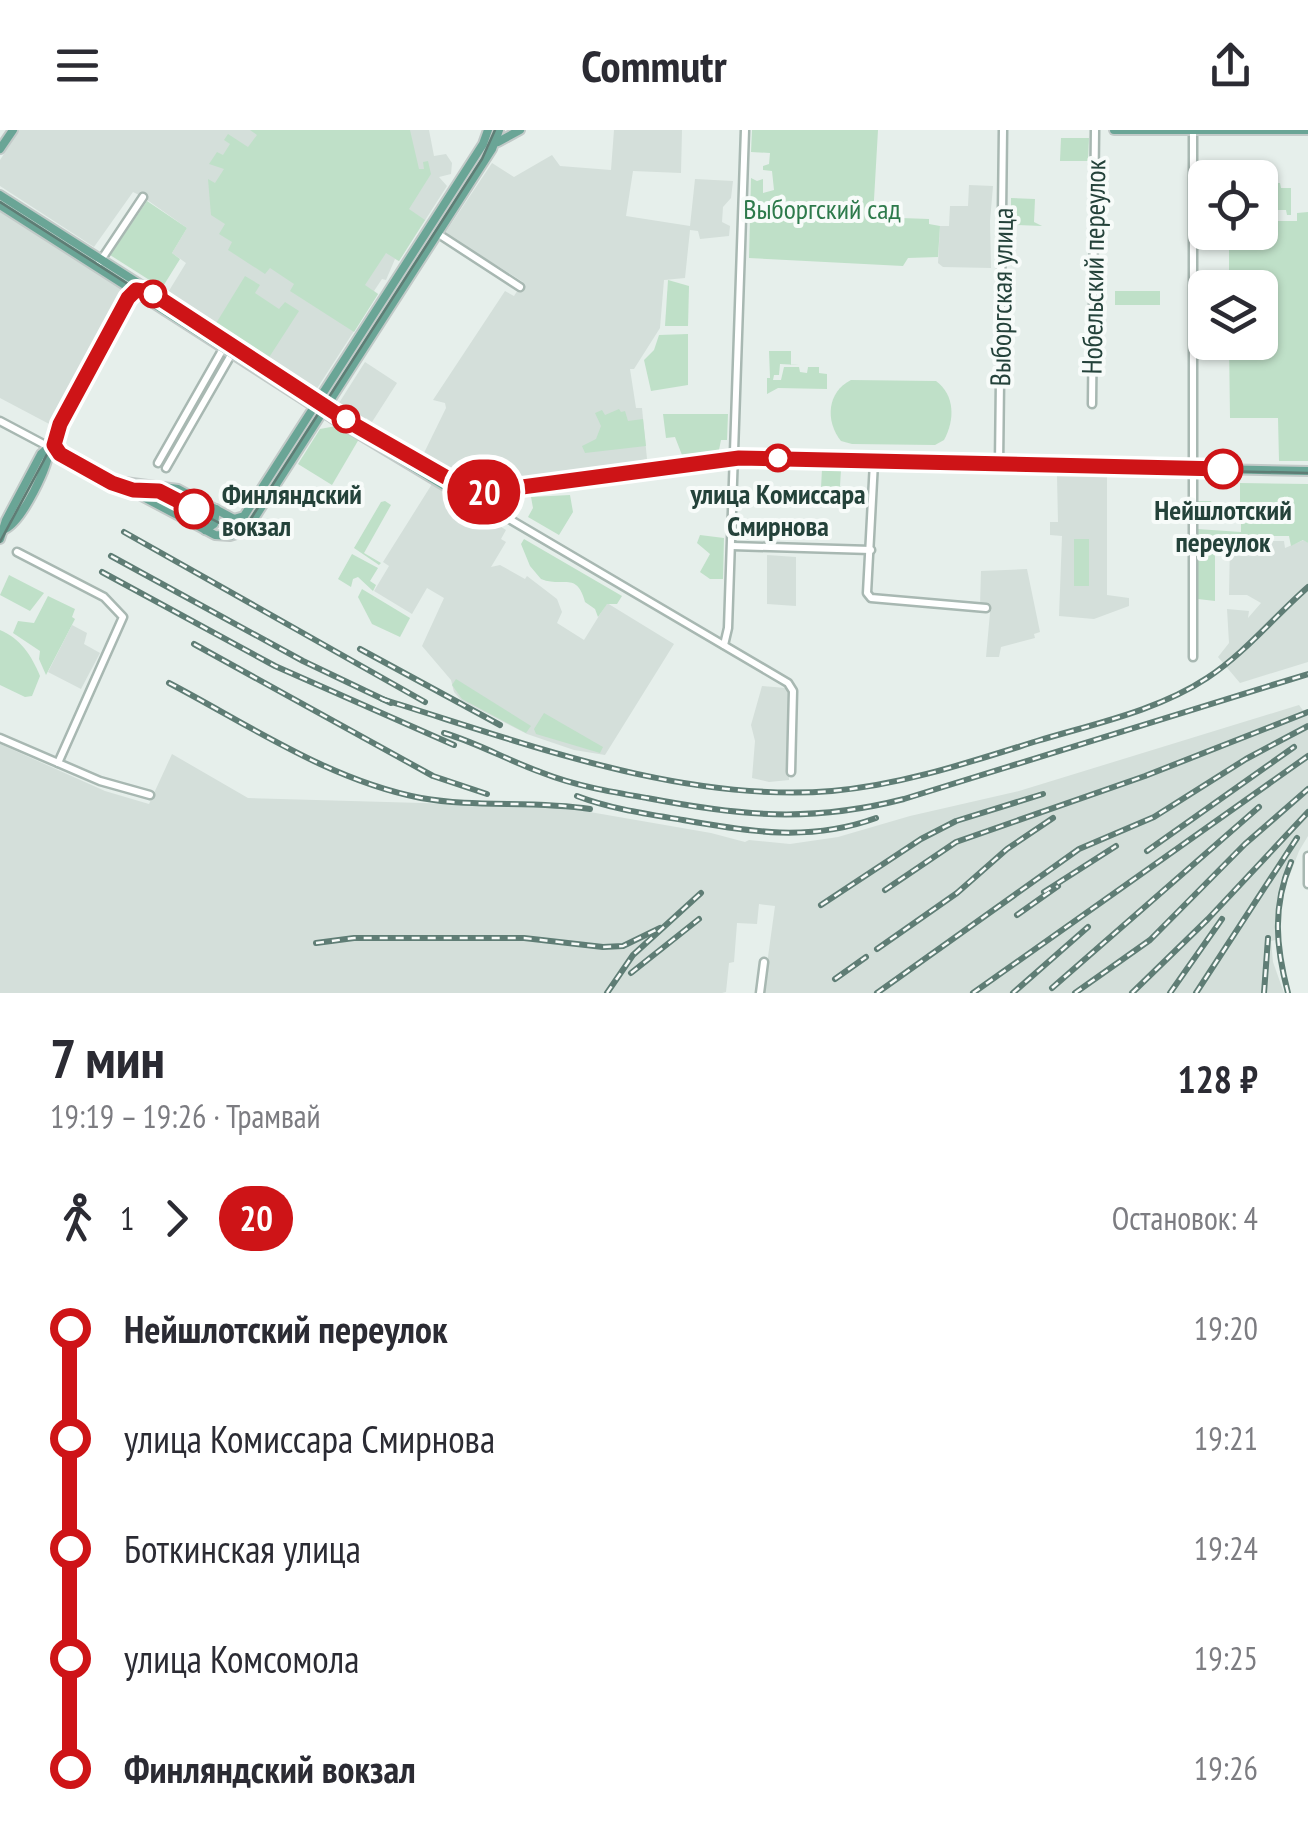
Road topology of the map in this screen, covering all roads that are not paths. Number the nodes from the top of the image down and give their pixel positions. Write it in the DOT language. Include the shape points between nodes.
graph roads {
  1 [pos="13,130"];
  2 [pos="488,130"];
  3 [pos="499,130"];
  4 [pos="520,130"];
  5 [pos="746,130"];
  6 [pos="1003,130"];
  7 [pos="1094,130"];
  8 [pos="1114,130"];
  9 [pos="1308,130"];
  10 [pos="1192,131"];
  11 [pos="494,145"];
  12 [pos="0,149"];
  13 [pos="0,195"];
  14 [pos="143,198"];
  15 [pos="0,205"];
  16 [pos="434,231"];
  17 [pos="99,262"];
  18 [pos="136,286"];
  19 [pos="520,287"];
  20 [pos="226,350"];
  21 [pos="1092,404"];
  22 [pos="321,405"];
  23 [pos="0,421"];
  24 [pos="50,447"];
  25 [pos="70,458"];
  26 [pos="734,460"];
  27 [pos="874,462"];
  28 [pos="158,463"];
  29 [pos="1000,464"];
  30 [pos="166,468"];
  31 [pos="1192,470"];
  32 [pos="1308,471"];
  33 [pos="42,474"];
  34 [pos="113,481"];
  35 [pos="162,485"];
  36 [pos="460,489"];
  37 [pos="504,492"];
  38 [pos="154,502"];
  39 [pos="255,508"];
  40 [pos="216,509"];
  41 [pos="500,512"];
  42 [pos="3,527"];
  43 [pos="205,530"];
  44 [pos="0,539"];
  45 [pos="732,546"];
  46 [pos="870,550"];
  47 [pos="17,552"];
  48 [pos="986,608"];
  49 [pos="724,645"];
  50 [pos="1193,657"];
  51 [pos="0,738"];
  52 [pos="58,763"];
  53 [pos="791,772"];
  54 [pos="150,796"];
  55 [pos="1308,856"];
  56 [pos="1308,884"];
  57 [pos="764,962"];
  58 [pos="760,993"];
  1 -- 12 [label="main road"];
  2 -- 16 [label="main road"];
  3 -- 11 [label="main road"];
  4 -- 11 [label="main road"];
  5 -- 26 [label="street"];
  6 -- 29 [label="street, Выборгская улица"];
  7 -- 21 [label="street, Нобельский переулок"];
  8 -- 10 [label="main road"];
  9 -- 10 [label="main road"];
  10 -- 31 [label="street"];
  11 -- 16 [label="main road"];
  13 -- 17 [label="main road"];
  14 -- 17 [label="street"];
  15 -- 17 [label="main road"];
  16 -- 19 [label="street"];
  16 -- 22 [label="main road"];
  17 -- 18 [label="main road"];
  18 -- 20 [label="main road"];
  18 -- 22 [label="main road"];
  18 -- 24 [label="main road"];
  20 -- 22 [label="main road"];
  20 -- 28 [label="street"];
  20 -- 30 [label="street"];
  22 -- 36 [label="main road"];
  22 -- 39 [label="main road"];
  23 -- 24 [label="street"];
  24 -- 25 [label="main road"];
  24 -- 33 [label="main road"];
  24 -- 42 [label="main road"];
  25 -- 33 [label="main road"];
  25 -- 34 [label="main road"];
  26 -- 27 [label="main road"];
  26 -- 37 [label="main road"];
  26 -- 45 [label="street"];
  27 -- 29 [label="main road"];
  27 -- 46 [label="street"];
  29 -- 31 [label="main road"];
  31 -- 32 [label="main road"];
  31 -- 50 [label="street"];
  33 -- 42 [label="main road" via="14,524"];
  34 -- 35 [label="main road"];
  34 -- 38 [label="main road"];
  35 -- 38 [label="main road"];
  35 -- 40 [label="main road"];
  36 -- 37 [label="main road"];
  36 -- 41 [label="street"];
  37 -- 41 [label="street"];
  38 -- 43 [label="main road"];
  39 -- 40 [label="main road" via="238,518"];
  39 -- 43 [label="main road" via="237,535"];
  40 -- 43 [label="main road" via="216,521"];
  41 -- 49 [label="street"];
  42 -- 44 [label="main road"];
  45 -- 46 [label="street"];
  45 -- 49 [label="street"];
  46 -- 48 [label="street" via="871,598"];
  47 -- 52 [label="street" via="104,597 122,622"];
  49 -- 53 [label="street" via="792,687"];
  51 -- 52 [label="street"];
  52 -- 54 [label="street"];
  55 -- 56 [label="street"];
  57 -- 58 [label="street"];
}
